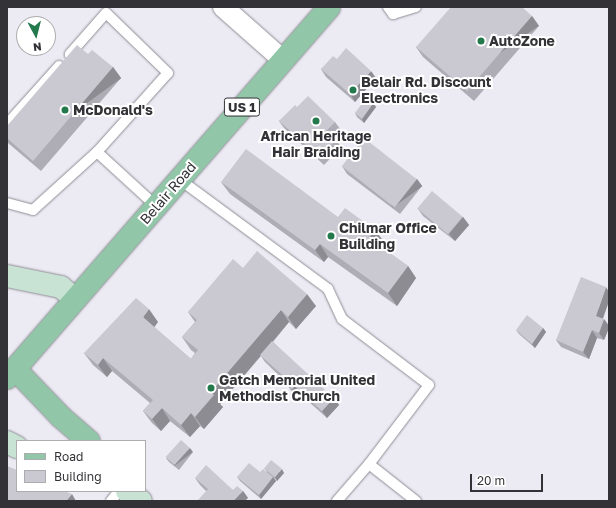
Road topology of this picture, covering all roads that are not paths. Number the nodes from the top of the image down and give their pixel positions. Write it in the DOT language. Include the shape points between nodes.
graph roads {
  1 [pos="223,7"];
  2 [pos="328,7"];
  3 [pos="388,7"];
  4 [pos="416,7"];
  5 [pos="283,60"];
  6 [pos="7,124"];
  7 [pos="98,152"];
  8 [pos="179,179"];
  9 [pos="7,203"];
  10 [pos="156,206"];
  11 [pos="7,276"];
  12 [pos="75,300"];
  13 [pos="11,374"];
  14 [pos="88,440"];
  15 [pos="7,442"];
  16 [pos="16,446"];
  17 [pos="369,464"];
  18 [pos="118,492"];
  19 [pos="128,492"];
  20 [pos="111,501"];
  21 [pos="141,501"];
  22 [pos="337,501"];
  23 [pos="416,501"];
  1 -- 5 [label="street"];
  2 -- 5 [label="main road, Belair Road / US 1"];
  3 -- 4 [label="lane" via="393,14"];
  5 -- 8 [label="main road, Belair Road / US 1"];
  6 -- 7 [label="lane" via="106,13 168,73"];
  7 -- 9 [label="lane" via="33,210"];
  7 -- 10 [label="lane"];
  8 -- 10 [label="main road, Belair Road / US 1"];
  8 -- 17 [label="lane" via="328,289 342,319 429,385"];
  10 -- 12 [label="main road, Belair Road / US 1"];
  11 -- 12 [label="street" via="61,287"];
  12 -- 13 [label="main road, Belair Road / US 1"];
  13 -- 14 [label="main road"];
  15 -- 16 [label="street"];
  17 -- 22 [label="lane"];
  17 -- 23 [label="lane"];
  18 -- 20 [label="lane"];
  19 -- 21 [label="street"];
}
